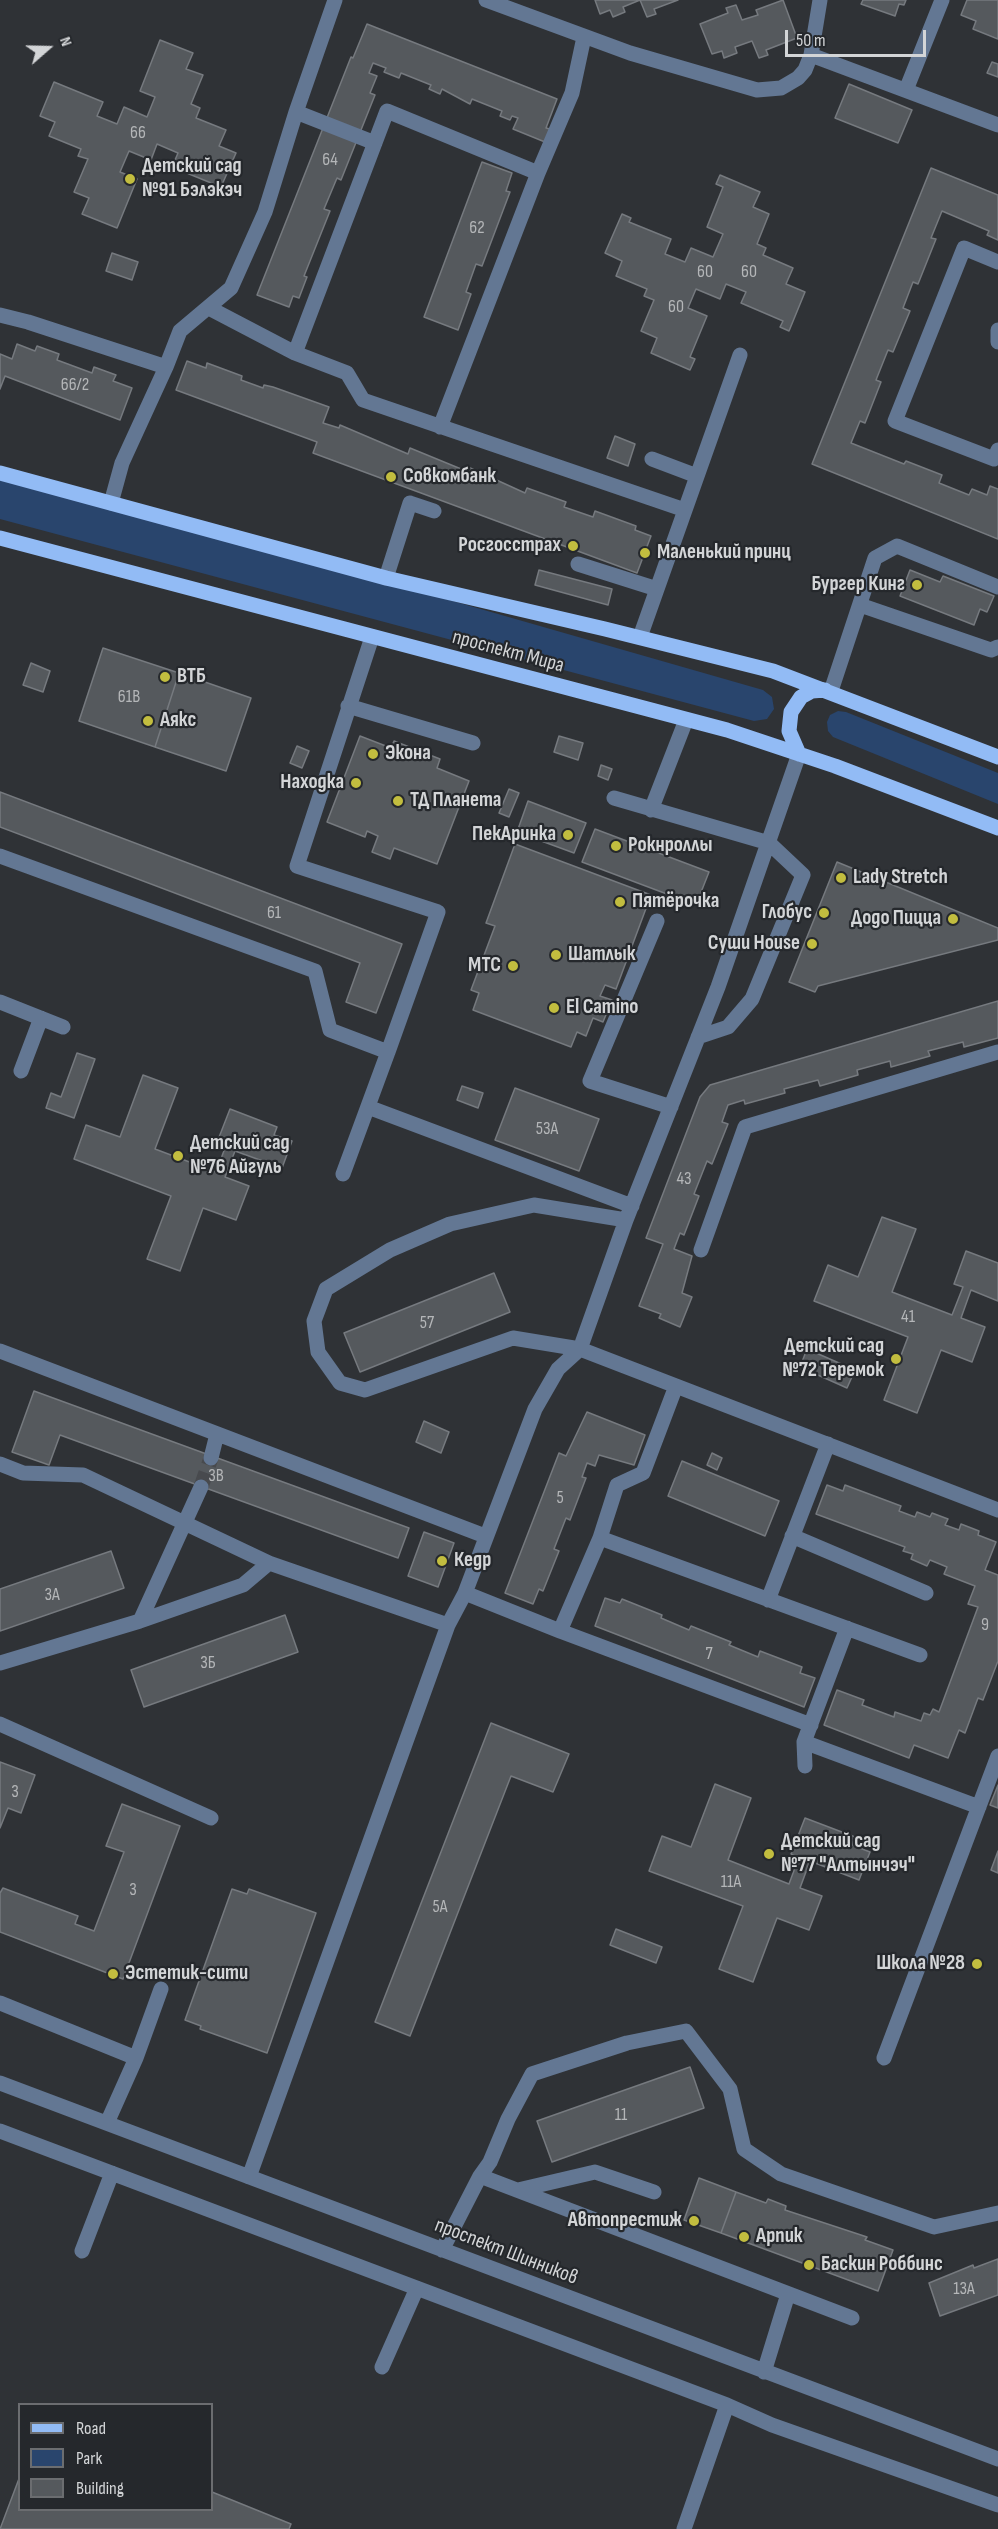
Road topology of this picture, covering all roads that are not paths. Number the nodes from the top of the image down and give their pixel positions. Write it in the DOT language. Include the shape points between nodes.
graph roads {
  1 [pos="334,0"];
  2 [pos="486,0"];
  3 [pos="820,0"];
  4 [pos="942,0"];
  5 [pos="584,37"];
  6 [pos="811,55"];
  7 [pos="906,90"];
  8 [pos="296,112"];
  9 [pos="998,124"];
  10 [pos="375,143"];
  11 [pos="538,173"];
  12 [pos="998,262"];
  13 [pos="209,308"];
  14 [pos="0,315"];
  15 [pos="998,330"];
  16 [pos="998,342"];
  17 [pos="296,353"];
  18 [pos="740,355"];
  19 [pos="166,368"];
  20 [pos="440,427"];
  21 [pos="998,450"];
  22 [pos="652,459"];
  23 [pos="0,473"];
  24 [pos="697,476"];
  25 [pos="111,503"];
  26 [pos="685,510"];
  27 [pos="434,511"];
  28 [pos="0,538"];
  29 [pos="578,564"];
  30 [pos="386,578"];
  31 [pos="998,587"];
  32 [pos="657,589"];
  33 [pos="860,606"];
  34 [pos="372,636"];
  35 [pos="640,637"];
  36 [pos="998,647"];
  37 [pos="831,691"];
  38 [pos="348,706"];
  39 [pos="686,720"];
  40 [pos="473,743"];
  41 [pos="799,754"];
  42 [pos="998,757"];
  43 [pos="614,798"];
  44 [pos="651,810"];
  45 [pos="998,828"];
  46 [pos="769,843"];
  47 [pos="0,856"];
  48 [pos="657,921"];
  49 [pos="0,1002"];
  50 [pos="41,1018"];
  51 [pos="63,1027"];
  52 [pos="698,1036"];
  53 [pos="388,1052"];
  54 [pos="998,1053"];
  55 [pos="21,1071"];
  56 [pos="368,1107"];
  57 [pos="671,1107"];
  58 [pos="343,1174"];
  59 [pos="629,1213"];
  60 [pos="702,1250"];
  61 [pos="580,1349"];
  62 [pos="0,1351"];
  63 [pos="676,1386"];
  64 [pos="217,1434"];
  65 [pos="828,1444"];
  66 [pos="211,1458"];
  67 [pos="0,1464"];
  68 [pos="201,1487"];
  69 [pos="998,1510"];
  70 [pos="183,1521"];
  71 [pos="485,1536"];
  72 [pos="792,1536"];
  73 [pos="600,1538"];
  74 [pos="269,1563"];
  75 [pos="465,1593"];
  76 [pos="926,1593"];
  77 [pos="768,1600"];
  78 [pos="140,1621"];
  79 [pos="448,1625"];
  80 [pos="847,1628"];
  81 [pos="560,1631"];
  82 [pos="920,1655"];
  83 [pos="0,1663"];
  84 [pos="0,1724"];
  85 [pos="811,1725"];
  86 [pos="804,1742"];
  87 [pos="998,1756"];
  88 [pos="805,1766"];
  89 [pos="979,1807"];
  90 [pos="211,1818"];
  91 [pos="161,1989"];
  92 [pos="0,2003"];
  93 [pos="136,2058"];
  94 [pos="884,2058"];
  95 [pos="0,2083"];
  96 [pos="107,2123"];
  97 [pos="0,2132"];
  98 [pos="112,2174"];
  99 [pos="480,2176"];
  100 [pos="249,2177"];
  101 [pos="518,2190"];
  102 [pos="654,2192"];
  103 [pos="998,2213"];
  104 [pos="442,2250"];
  105 [pos="82,2251"];
  106 [pos="417,2288"];
  107 [pos="789,2294"];
  108 [pos="852,2318"];
  109 [pos="381,2367"];
  110 [pos="764,2372"];
  111 [pos="727,2405"];
  112 [pos="998,2459"];
  113 [pos="998,2505"];
  114 [pos="684,2529"];
  1 -- 8 [label="street"];
  2 -- 5 [label="street"];
  3 -- 6 [label="street"];
  4 -- 7 [label="street"];
  5 -- 6 [label="street" via="757,90 781,88 798,78"];
  5 -- 11 [label="street" via="572,93"];
  6 -- 7 [label="street"];
  7 -- 9 [label="street"];
  8 -- 10 [label="street"];
  8 -- 13 [label="street" via="265,212 231,288"];
  10 -- 11 [label="street" via="387,111"];
  10 -- 17 [label="street"];
  11 -- 20 [label="street"];
  12 -- 21 [label="street" via="964,248 895,421 994,459"];
  13 -- 17 [label="street"];
  13 -- 19 [label="street" via="180,331"];
  14 -- 19 [label="street"];
  15 -- 16 [label="street"];
  17 -- 20 [label="street" via="347,373 363,400"];
  18 -- 24 [label="street"];
  19 -- 25 [label="street" via="122,463"];
  20 -- 26 [label="street"];
  22 -- 24 [label="street"];
  23 -- 25 [label="main road, проспект Мира"];
  24 -- 26 [label="street"];
  25 -- 30 [label="main road, проспект Мира"];
  26 -- 32 [label="street"];
  27 -- 30 [label="street" via="410,503"];
  28 -- 34 [label="main road, проспект Мира"];
  29 -- 32 [label="street"];
  30 -- 35 [label="main road, проспект Мира"];
  31 -- 33 [label="street" via="897,546 875,558"];
  32 -- 35 [label="street"];
  33 -- 36 [label="street" via="991,650"];
  33 -- 37 [label="street"];
  34 -- 38 [label="street"];
  34 -- 39 [label="main road, проспект Мира"];
  35 -- 37 [label="main road, проспект Мира" via="773,671"];
  37 -- 41 [label="main road" via="812,691 793,706 789,731"];
  37 -- 42 [label="main road, проспект Мира"];
  38 -- 40 [label="street"];
  38 -- 53 [label="street" via="297,866 438,912"];
  39 -- 41 [label="main road, проспект Мира"];
  39 -- 44 [label="street"];
  41 -- 45 [label="main road, проспект Мира"];
  41 -- 46 [label="street"];
  43 -- 44 [label="street"];
  44 -- 46 [label="street"];
  46 -- 52 [label="street"];
  46 -- 52 [label="street" via="803,874 752,999 728,1027"];
  47 -- 53 [label="street" via="315,971 330,1030"];
  48 -- 57 [label="street" via="590,1081"];
  49 -- 50 [label="street"];
  50 -- 51 [label="street"];
  50 -- 55 [label="street"];
  52 -- 57 [label="street"];
  53 -- 56 [label="street"];
  54 -- 60 [label="street" via="745,1127"];
  56 -- 58 [label="street"];
  56 -- 59 [label="street"];
  57 -- 59 [label="street"];
  59 -- 61 [label="street"];
  59 -- 61 [label="street" via="534,1205 450,1224 390,1250 326,1289 314,1321 318,1352 340,1383 365,1390 513,1338"];
  61 -- 63 [label="street"];
  61 -- 71 [label="street" via="558,1369 535,1409"];
  62 -- 64 [label="street"];
  63 -- 65 [label="street"];
  63 -- 73 [label="street" via="643,1473 616,1485"];
  64 -- 66 [label="street"];
  64 -- 71 [label="street"];
  65 -- 69 [label="street"];
  65 -- 72 [label="street"];
  67 -- 70 [label="street" via="24,1473 83,1475"];
  68 -- 70 [label="street"];
  70 -- 74 [label="street"];
  70 -- 78 [label="street"];
  71 -- 75 [label="street"];
  72 -- 76 [label="street"];
  72 -- 77 [label="street"];
  73 -- 77 [label="street"];
  73 -- 81 [label="street"];
  74 -- 78 [label="street" via="243,1585"];
  74 -- 79 [label="street"];
  75 -- 79 [label="street"];
  75 -- 81 [label="street"];
  77 -- 80 [label="street"];
  78 -- 83 [label="street"];
  79 -- 100 [label="street"];
  80 -- 82 [label="street"];
  80 -- 85 [label="street"];
  81 -- 85 [label="street"];
  84 -- 90 [label="street"];
  85 -- 86 [label="street"];
  86 -- 88 [label="street"];
  86 -- 89 [label="street"];
  87 -- 89 [label="street"];
  89 -- 94 [label="street"];
  91 -- 93 [label="street"];
  92 -- 93 [label="street"];
  93 -- 96 [label="street"];
  95 -- 96 [label="street, проспект Шинников"];
  96 -- 100 [label="street, проспект Шинников"];
  97 -- 98 [label="street"];
  98 -- 105 [label="street"];
  98 -- 106 [label="street"];
  99 -- 101 [label="street"];
  99 -- 103 [label="street" via="532,2074 627,2043 687,2031 730,2090 744,2149 781,2174 934,2227"];
  99 -- 104 [label="street"];
  100 -- 104 [label="street, проспект Шинников"];
  101 -- 102 [label="street" via="595,2172"];
  101 -- 107 [label="street"];
  104 -- 110 [label="street, проспект Шинников"];
  106 -- 109 [label="street"];
  106 -- 111 [label="street"];
  107 -- 108 [label="street"];
  107 -- 110 [label="street"];
  110 -- 112 [label="street, проспект Шинников"];
  111 -- 113 [label="street" via="772,2425"];
  111 -- 114 [label="street"];
}
